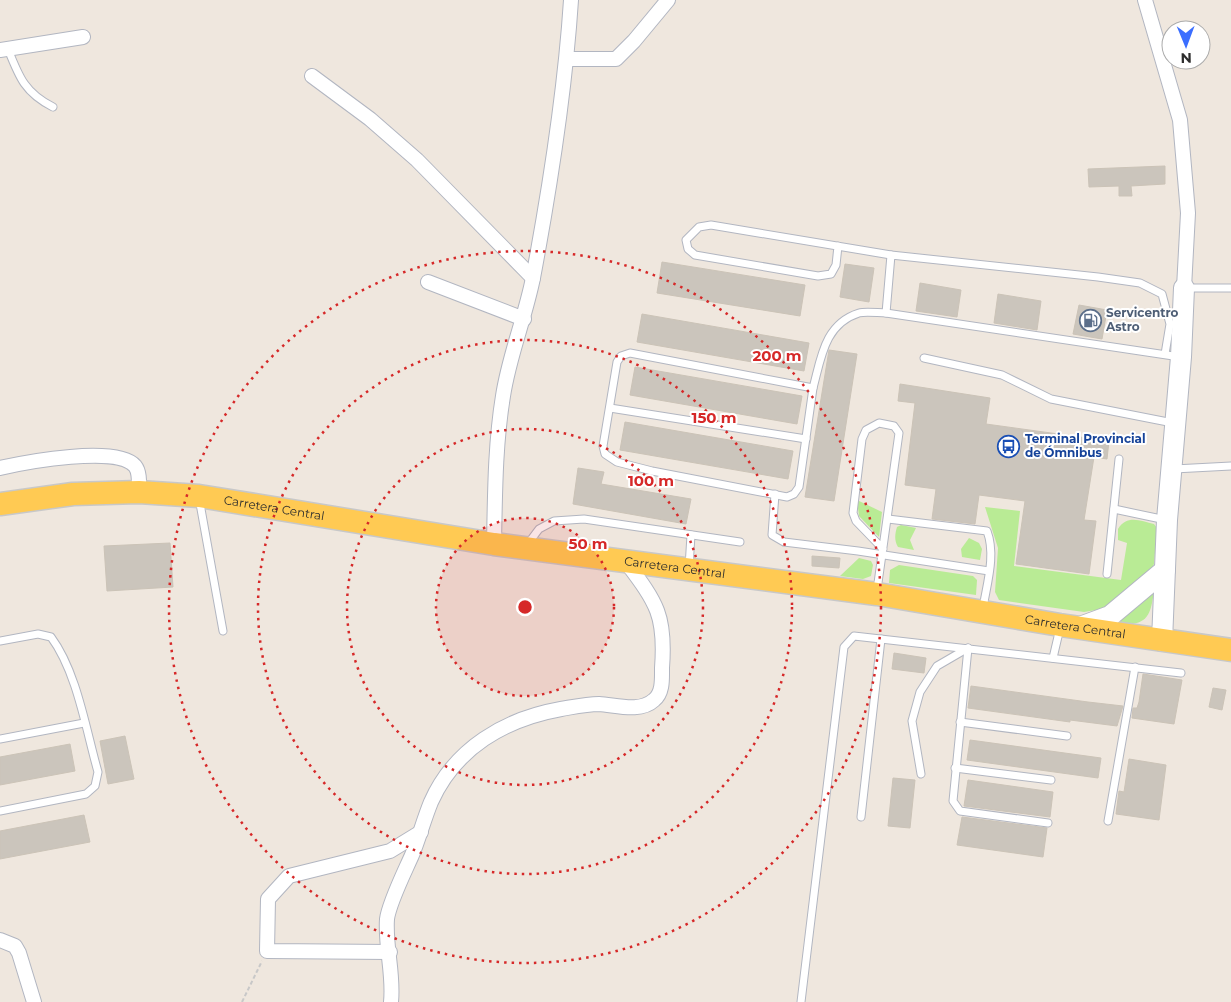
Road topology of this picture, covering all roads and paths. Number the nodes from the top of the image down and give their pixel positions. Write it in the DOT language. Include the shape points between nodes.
graph roads {
  1 [pos="571,0"];
  2 [pos="668,0"];
  3 [pos="1145,0"];
  4 [pos="83,38"];
  5 [pos="4,50"];
  6 [pos="567,59"];
  7 [pos="312,76"];
  8 [pos="53,107"];
  9 [pos="838,246"];
  10 [pos="892,255"];
  11 [pos="533,278"];
  12 [pos="428,282"];
  13 [pos="1184,288"];
  14 [pos="1231,288"];
  15 [pos="886,313"];
  16 [pos="524,319"];
  17 [pos="1173,355"];
  18 [pos="924,358"];
  19 [pos="814,388"];
  20 [pos="610,408"];
  21 [pos="1174,423"];
  22 [pos="806,439"];
  23 [pos="1119,458"];
  24 [pos="1231,466"];
  25 [pos="0,468"];
  26 [pos="1171,469"];
  27 [pos="139,492"];
  28 [pos="775,494"];
  29 [pos="198,496"];
  30 [pos="0,504"];
  31 [pos="1114,509"];
  32 [pos="888,519"];
  33 [pos="1167,520"];
  34 [pos="691,535"];
  35 [pos="740,542"];
  36 [pos="494,544"];
  37 [pos="525,547"];
  38 [pos="883,552"];
  39 [pos="626,562"];
  40 [pos="689,570"];
  41 [pos="1165,570"];
  42 [pos="989,571"];
  43 [pos="1107,574"];
  44 [pos="876,594"];
  45 [pos="982,611"];
  46 [pos="1070,626"];
  47 [pos="223,631"];
  48 [pos="881,639"];
  49 [pos="0,641"];
  50 [pos="1162,641"];
  51 [pos="968,648"];
  52 [pos="1231,650"];
  53 [pos="1053,658"];
  54 [pos="1135,667"];
  55 [pos="1181,673"];
  56 [pos="960,722"];
  57 [pos="84,723"];
  58 [pos="1067,736"];
  59 [pos="0,739"];
  60 [pos="955,768"];
  61 [pos="921,774"];
  62 [pos="1051,780"];
  63 [pos="0,811"];
  64 [pos="861,817"];
  65 [pos="1108,821"];
  66 [pos="1048,823"];
  67 [pos="421,832"];
  68 [pos="0,940"];
  69 [pos="266,951"];
  70 [pos="390,952"];
  71 [pos="34,1002"];
  72 [pos="242,1002"];
  73 [pos="391,1002"];
  74 [pos="801,1002"];
  1 -- 6 [label="street"];
  2 -- 6 [label="street" via="616,59"];
  3 -- 13 [label="street" via="1180,120 1188,213"];
  4 -- 5 [label="street"];
  5 -- 8 [label="lane" via="31,94"];
  6 -- 11 [label="street"];
  7 -- 11 [label="street" via="370,119 417,160"];
  9 -- 9 [label="lane" via="710,225 699,227 686,240 688,249 695,255 818,276 831,274 836,265"];
  9 -- 10 [label="lane"];
  10 -- 15 [label="lane"];
  10 -- 17 [label="lane" via="1140,283 1162,294 1170,324"];
  11 -- 16 [label="street"];
  12 -- 16 [label="street"];
  13 -- 14 [label="lane"];
  13 -- 17 [label="street"];
  15 -- 17 [label="lane"];
  15 -- 19 [label="lane" via="860,312 832,331 826,340"];
  16 -- 36 [label="street" via="503,394 498,429"];
  17 -- 21 [label="street"];
  18 -- 21 [label="lane" via="1002,375 1051,399"];
  19 -- 20 [label="lane" via="630,353 621,356 617,362"];
  19 -- 22 [label="lane"];
  20 -- 22 [label="lane"];
  20 -- 28 [label="lane" via="605,454 617,462"];
  21 -- 26 [label="street"];
  22 -- 28 [label="lane" via="799,487 787,497"];
  23 -- 31 [label="lane"];
  24 -- 26 [label="lane"];
  25 -- 27 [label="street" via="26,462 99,455 125,459 138,472"];
  26 -- 33 [label="street"];
  27 -- 29 [label="main road, Carretera Central"];
  27 -- 30 [label="main road, Carretera Central" via="73,494"];
  28 -- 38 [label="lane" via="772,535 784,542"];
  29 -- 36 [label="main road, Carretera Central"];
  29 -- 47 [label="lane"];
  31 -- 33 [label="lane"];
  31 -- 43 [label="lane"];
  32 -- 38 [label="lane"];
  32 -- 38 [label="lane" via="899,433 894,426 879,423 866,430 862,439 853,514"];
  32 -- 42 [label="lane" via="987,531 991,542"];
  33 -- 41 [label="street"];
  34 -- 35 [label="lane"];
  34 -- 37 [label="lane" via="584,519 568,520 539,529"];
  34 -- 40 [label="lane"];
  36 -- 37 [label="main road, Carretera Central"];
  37 -- 39 [label="main road, Carretera Central"];
  38 -- 42 [label="lane"];
  38 -- 44 [label="lane"];
  39 -- 40 [label="main road, Carretera Central"];
  39 -- 67 [label="street" via="660,613 664,636 661,688 656,699 633,707 597,704 560,710 486,736 465,753 448,774 432,801"];
  40 -- 44 [label="main road, Carretera Central"];
  41 -- 46 [label="street" via="1110,616"];
  41 -- 50 [label="street"];
  42 -- 45 [label="lane"];
  44 -- 45 [label="main road, Carretera Central"];
  45 -- 46 [label="main road, Carretera Central"];
  46 -- 50 [label="main road, Carretera Central"];
  46 -- 53 [label="lane"];
  48 -- 51 [label="lane"];
  48 -- 64 [label="lane"];
  48 -- 74 [label="lane" via="854,636 844,647"];
  49 -- 57 [label="lane" via="38,634 51,637 72,678"];
  50 -- 52 [label="main road, Carretera Central"];
  51 -- 53 [label="lane"];
  51 -- 56 [label="lane"];
  51 -- 61 [label="lane" via="937,666 920,692 912,721"];
  53 -- 54 [label="lane"];
  54 -- 55 [label="lane"];
  54 -- 65 [label="lane"];
  56 -- 58 [label="lane"];
  56 -- 60 [label="lane"];
  57 -- 59 [label="lane"];
  57 -- 63 [label="lane" via="98,772 95,786 86,794"];
  60 -- 62 [label="lane"];
  60 -- 66 [label="lane" via="953,801 960,811"];
  67 -- 69 [label="street" via="390,851 290,876 268,899"];
  67 -- 70 [label="street" via="387,917"];
  68 -- 71 [label="street" via="15,946 19,953"];
  69 -- 70 [label="street"];
  69 -- 72 [label="path"];
  70 -- 73 [label="street"];
}
